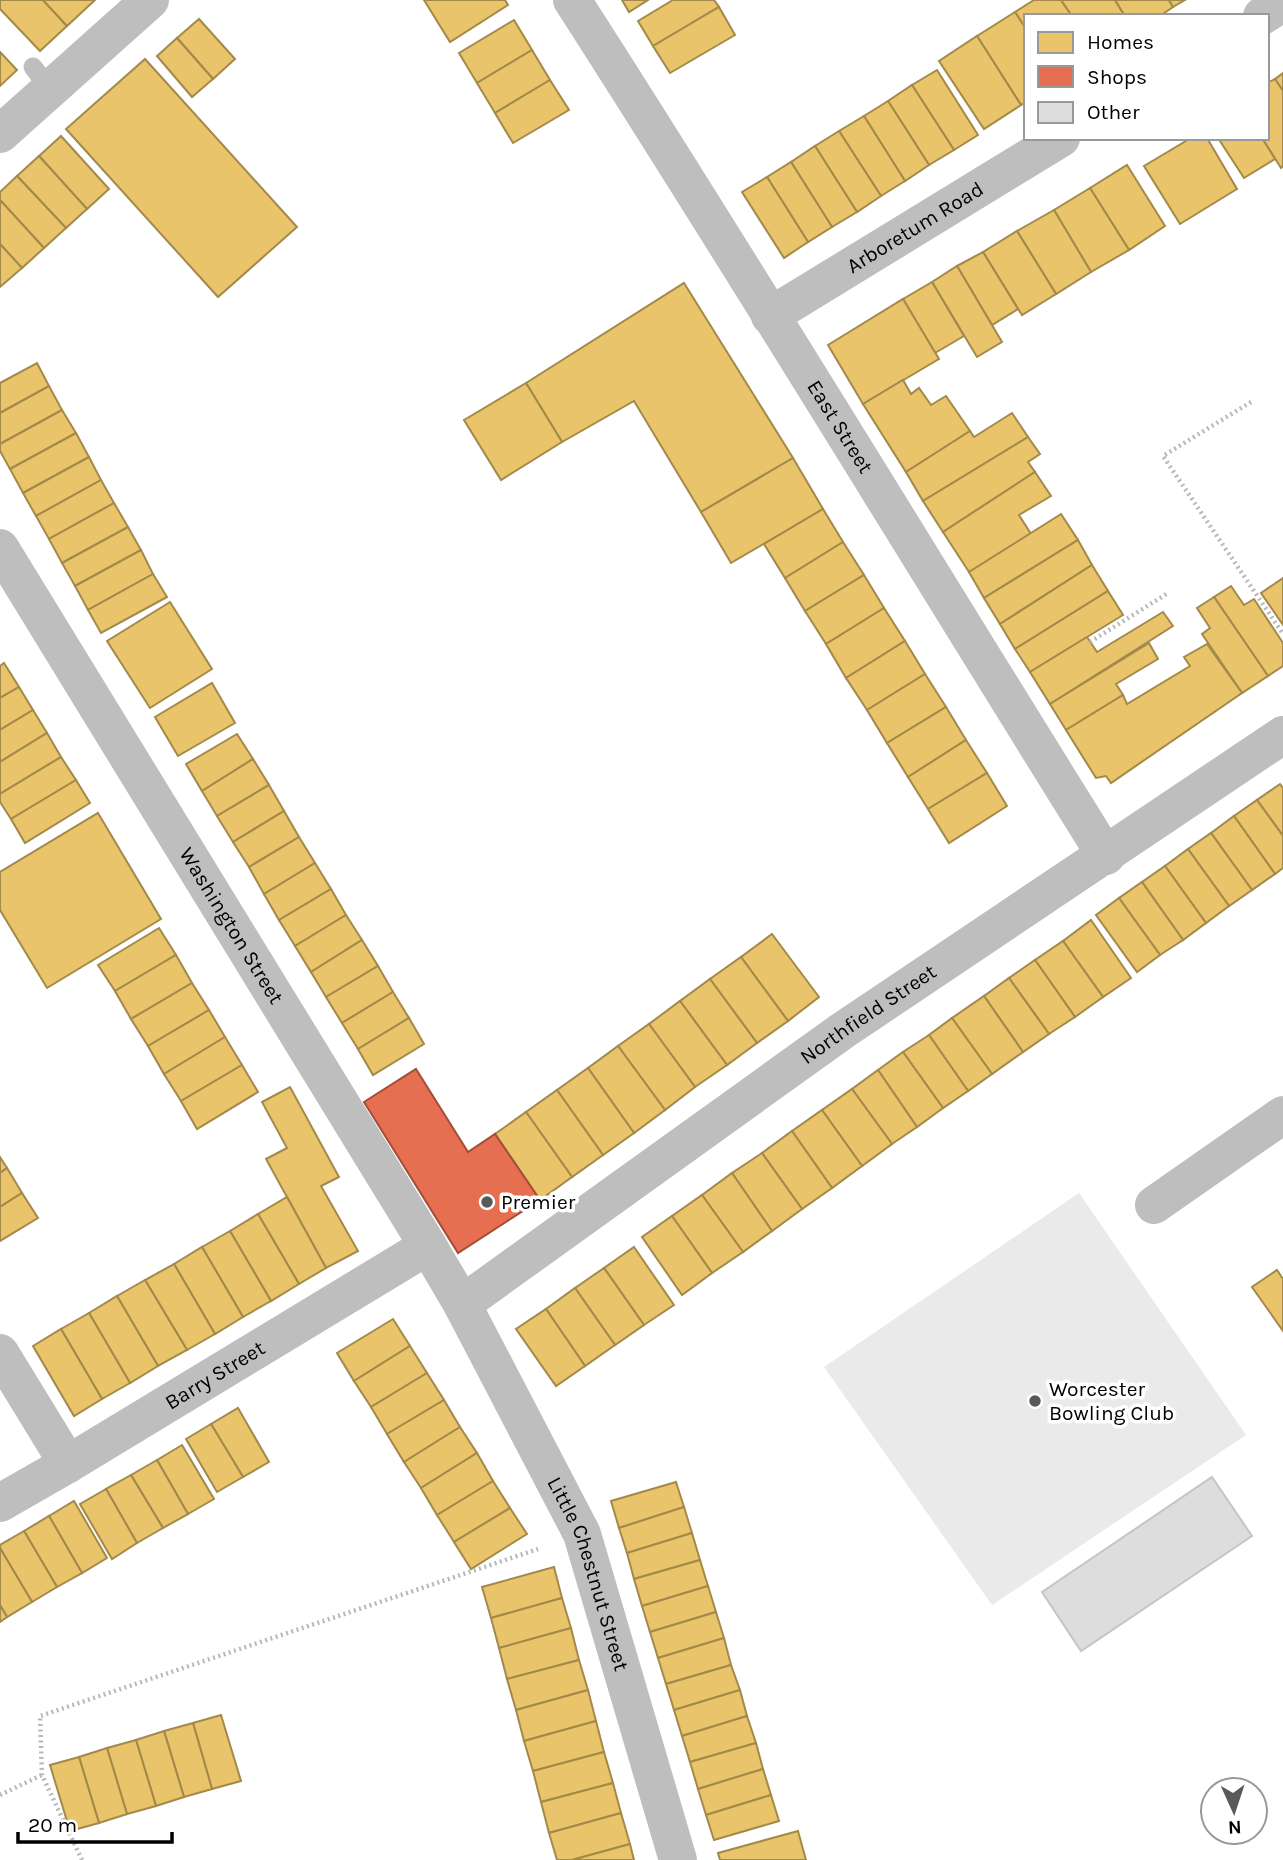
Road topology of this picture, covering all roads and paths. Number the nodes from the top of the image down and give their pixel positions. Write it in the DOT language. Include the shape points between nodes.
graph roads {
  1 [pos="150,0"];
  2 [pos="572,0"];
  3 [pos="1283,3"];
  4 [pos="1265,14"];
  5 [pos="0,134"];
  6 [pos="1058,140"];
  7 [pos="770,316"];
  8 [pos="1251,402"];
  9 [pos="0,548"];
  10 [pos="1168,593"];
  11 [pos="1283,634"];
  12 [pos="1090,642"];
  13 [pos="1283,735"];
  14 [pos="1106,856"];
  15 [pos="1283,1115"];
  16 [pos="1154,1205"];
  17 [pos="428,1246"];
  18 [pos="462,1304"];
  19 [pos="0,1353"];
  20 [pos="68,1464"];
  21 [pos="0,1503"];
  22 [pos="582,1534"];
  23 [pos="42,1775"];
  24 [pos="0,1795"];
  25 [pos="82,1860"];
  26 [pos="678,1860"];
  1 -- 5 [label="street" via="41,78"];
  2 -- 7 [label="street, East Street"];
  3 -- 4 [label="street"];
  6 -- 7 [label="street, Arboretum Road"];
  7 -- 14 [label="street, East Street"];
  8 -- 11 [label="path" via="1163,456"];
  9 -- 17 [label="street, Washington Street"];
  10 -- 12 [label="path"];
  13 -- 14 [label="street, Northfield Street"];
  14 -- 18 [label="street, Northfield Street" via="842,1031"];
  15 -- 16 [label="street"];
  17 -- 18 [label="street, Washington Street"];
  17 -- 20 [label="street, Barry Street"];
  18 -- 22 [label="street, Little Chestnut Street"];
  19 -- 20 [label="street"];
  20 -- 21 [label="street, Barry Street"];
  22 -- 23 [label="path" via="40,1716"];
  22 -- 26 [label="street, Little Chestnut Street"];
  23 -- 24 [label="path"];
  23 -- 25 [label="path"];
}
